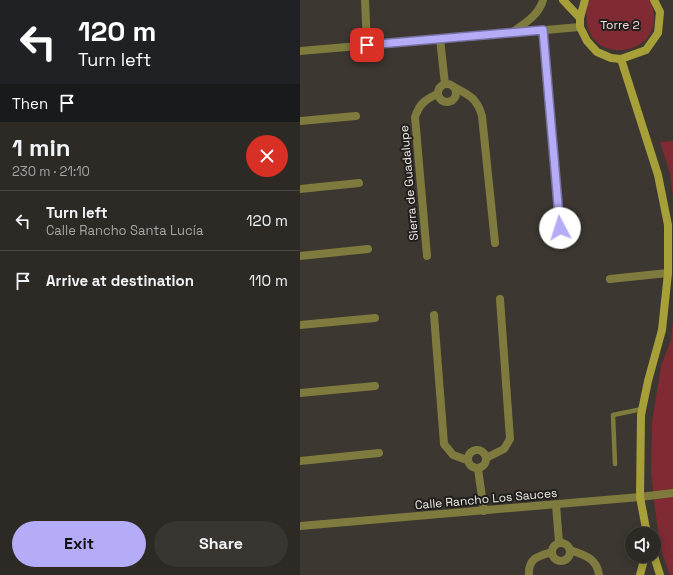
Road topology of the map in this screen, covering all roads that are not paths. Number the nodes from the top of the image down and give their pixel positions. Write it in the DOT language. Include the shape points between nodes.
graph roads {
  1 [pos="366,0"];
  2 [pos="543,0"];
  3 [pos="562,0"];
  4 [pos="585,0"];
  5 [pos="654,0"];
  6 [pos="580,18"];
  7 [pos="580,27"];
  8 [pos="543,30"];
  9 [pos="513,33"];
  10 [pos="440,39"];
  11 [pos="367,45"];
  12 [pos="300,51"];
  13 [pos="621,59"];
  14 [pos="445,84"];
  15 [pos="454,87"];
  16 [pos="437,94"];
  17 [pos="356,116"];
  18 [pos="300,121"];
  19 [pos="360,182"];
  20 [pos="300,189"];
  21 [pos="560,228"];
  22 [pos="495,243"];
  23 [pos="368,249"];
  24 [pos="300,256"];
  25 [pos="427,256"];
  26 [pos="668,273"];
  27 [pos="610,279"];
  28 [pos="500,299"];
  29 [pos="434,315"];
  30 [pos="375,318"];
  31 [pos="300,325"];
  32 [pos="375,386"];
  33 [pos="300,393"];
  34 [pos="642,409"];
  35 [pos="379,453"];
  36 [pos="486,458"];
  37 [pos="468,460"];
  38 [pos="300,461"];
  39 [pos="615,464"];
  40 [pos="478,469"];
  41 [pos="673,493"];
  42 [pos="640,497"];
  43 [pos="556,505"];
  44 [pos="484,511"];
  45 [pos="300,526"];
  46 [pos="646,527"];
  47 [pos="559,542"];
  48 [pos="570,550"];
  49 [pos="552,552"];
  50 [pos="643,563"];
  51 [pos="656,563"];
  52 [pos="529,575"];
  53 [pos="599,575"];
  54 [pos="640,575"];
  55 [pos="660,575"];
  1 -- 11 [label="street"];
  2 -- 9 [label="street" via="538,12"];
  3 -- 6 [label="street"];
  4 -- 6 [label="street"];
  5 -- 13 [label="street" via="660,12 658,33 646,50"];
  6 -- 7 [label="street"];
  7 -- 8 [label="street"];
  7 -- 13 [label="street" via="586,41 597,52"];
  8 -- 9 [label="street"];
  8 -- 21 [label="street"];
  9 -- 10 [label="street"];
  10 -- 11 [label="street"];
  10 -- 14 [label="street"];
  11 -- 12 [label="street"];
  13 -- 26 [label="street" via="658,175 668,225"];
  14 -- 15 [label="street"];
  14 -- 16 [label="street, Sierra de Guadalupe" via="438,89"];
  15 -- 16 [label="street" via="456,95 450,102 442,101"];
  15 -- 22 [label="street" via="473,97 482,116"];
  16 -- 25 [label="street, Sierra de Guadalupe" via="423,101 415,117"];
  17 -- 18 [label="street"];
  19 -- 20 [label="street"];
  23 -- 24 [label="street"];
  26 -- 27 [label="street"];
  26 -- 34 [label="street" via="662,330"];
  28 -- 36 [label="street" via="510,439 504,449"];
  29 -- 37 [label="street" via="444,444 454,455"];
  30 -- 31 [label="street"];
  32 -- 33 [label="street"];
  34 -- 39 [label="lane" via="613,415"];
  34 -- 42 [label="street"];
  35 -- 38 [label="street"];
  36 -- 37 [label="street" via="484,453 478,450 473,451"];
  36 -- 40 [label="street" via="486,463"];
  37 -- 40 [label="street" via="469,465"];
  40 -- 44 [label="street"];
  41 -- 42 [label="street, Calle Rancho Los Sauces"];
  42 -- 43 [label="street, Calle Rancho Los Sauces"];
  42 -- 46 [label="street"];
  43 -- 44 [label="street, Calle Rancho Los Sauces"];
  43 -- 47 [label="street"];
  44 -- 45 [label="street, Calle Rancho Los Sauces"];
  47 -- 48 [label="street" via="564,543"];
  47 -- 49 [label="street" via="553,547"];
  48 -- 49 [label="street" via="568,558 563,561 555,558"];
  48 -- 53 [label="street" via="588,557 596,564"];
  49 -- 52 [label="street" via="537,557 532,562"];
  50 -- 54 [label="street"];
  51 -- 55 [label="street"];
}
